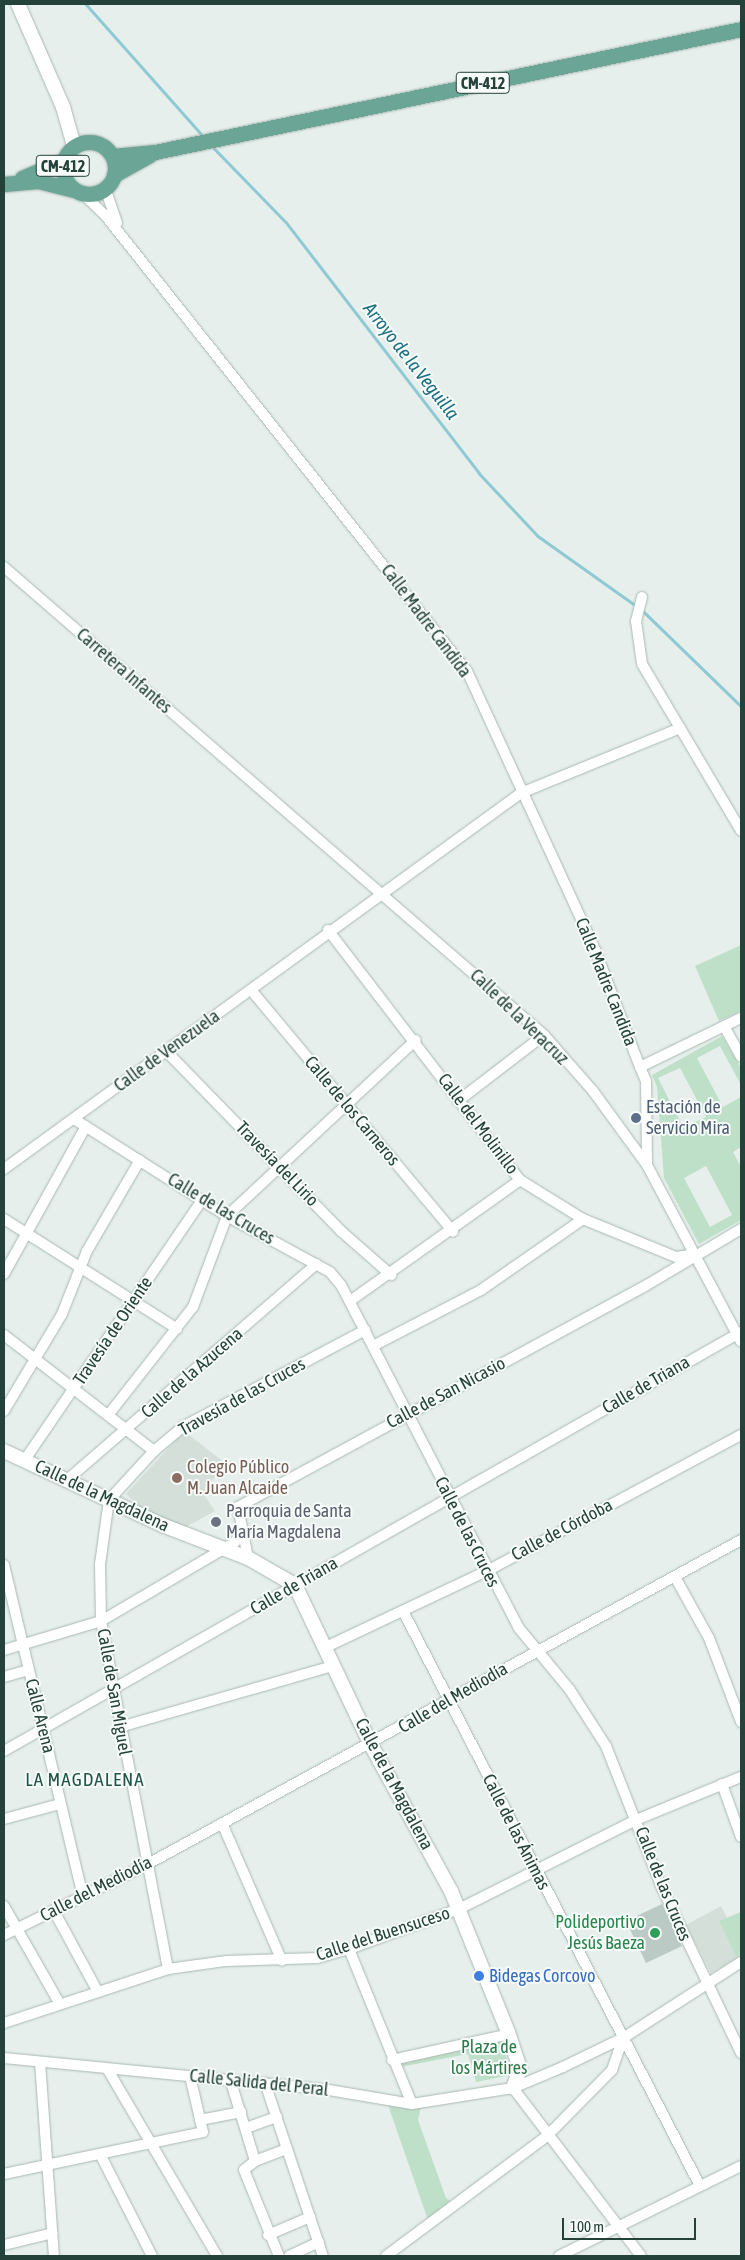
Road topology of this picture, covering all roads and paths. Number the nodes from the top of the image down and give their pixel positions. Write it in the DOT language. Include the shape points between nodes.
graph roads {
  1 [pos="18,4"];
  2 [pos="741,29"];
  3 [pos="74,146"];
  4 [pos="155,152"];
  5 [pos="113,156"];
  6 [pos="64,160"];
  7 [pos="114,175"];
  8 [pos="6,184"];
  9 [pos="105,188"];
  10 [pos="78,191"];
  11 [pos="131,247"];
  12 [pos="4,567"];
  13 [pos="642,599"];
  14 [pos="680,728"];
  15 [pos="243,775"];
  16 [pos="521,793"];
  17 [pos="741,832"];
  18 [pos="382,892"];
  19 [pos="328,930"];
  20 [pos="251,990"];
  21 [pos="741,1018"];
  22 [pos="724,1026"];
  23 [pos="544,1035"];
  24 [pos="416,1040"];
  25 [pos="166,1051"];
  26 [pos="741,1058"];
  27 [pos="640,1066"];
  28 [pos="458,1101"];
  29 [pos="346,1104"];
  30 [pos="74,1119"];
  31 [pos="86,1126"];
  32 [pos="140,1160"];
  33 [pos="647,1165"];
  34 [pos="279,1166"];
  35 [pos="4,1169"];
  36 [pos="520,1180"];
  37 [pos="202,1200"];
  38 [pos="227,1216"];
  39 [pos="4,1219"];
  40 [pos="583,1220"];
  41 [pos="741,1229"];
  42 [pos="453,1232"];
  43 [pos="26,1234"];
  44 [pos="694,1255"];
  45 [pos="675,1262"];
  46 [pos="316,1264"];
  47 [pos="81,1268"];
  48 [pos="4,1274"];
  49 [pos="391,1275"];
  50 [pos="350,1301"];
  51 [pos="132,1302"];
  52 [pos="177,1329"];
  53 [pos="365,1330"];
  54 [pos="4,1335"];
  55 [pos="740,1336"];
  56 [pos="373,1346"];
  57 [pos="36,1359"];
  58 [pos="75,1388"];
  59 [pos="4,1411"];
  60 [pos="109,1414"];
  61 [pos="407,1414"];
  62 [pos="128,1430"];
  63 [pos="741,1435"];
  64 [pos="4,1451"];
  65 [pos="154,1451"];
  66 [pos="24,1461"];
  67 [pos="67,1480"];
  68 [pos="450,1497"];
  69 [pos="109,1500"];
  70 [pos="242,1530"];
  71 [pos="741,1540"];
  72 [pos="222,1548"];
  73 [pos="248,1558"];
  74 [pos="4,1565"];
  75 [pos="487,1571"];
  76 [pos="675,1577"];
  77 [pos="295,1585"];
  78 [pos="403,1611"];
  79 [pos="101,1621"];
  80 [pos="22,1644"];
  81 [pos="326,1647"];
  82 [pos="539,1649"];
  83 [pos="4,1650"];
  84 [pos="333,1666"];
  85 [pos="29,1670"];
  86 [pos="4,1677"];
  87 [pos="112,1690"];
  88 [pos="449,1700"];
  89 [pos="741,1722"];
  90 [pos="120,1727"];
  91 [pos="44,1728"];
  92 [pos="371,1745"];
  93 [pos="4,1752"];
  94 [pos="741,1777"];
  95 [pos="722,1784"];
  96 [pos="60,1804"];
  97 [pos="4,1819"];
  98 [pos="636,1820"];
  99 [pos="222,1823"];
  100 [pos="741,1837"];
  101 [pos="146,1865"];
  102 [pos="536,1872"];
  103 [pos="83,1896"];
  104 [pos="4,1906"];
  105 [pos="458,1909"];
  106 [pos="54,1910"];
  107 [pos="16,1930"];
  108 [pos="4,1935"];
  109 [pos="349,1950"];
  110 [pos="282,1961"];
  111 [pos="741,1962"];
  112 [pos="168,1969"];
  113 [pos="705,1983"];
  114 [pos="98,1992"];
  115 [pos="60,2004"];
  116 [pos="4,2023"];
  117 [pos="509,2034"];
  118 [pos="623,2038"];
  119 [pos="741,2053"];
  120 [pos="4,2058"];
  121 [pos="392,2060"];
  122 [pos="40,2062"];
  123 [pos="108,2070"];
  124 [pos="190,2076"];
  125 [pos="230,2079"];
  126 [pos="265,2083"];
  127 [pos="514,2088"];
  128 [pos="412,2104"];
  129 [pos="241,2112"];
  130 [pos="277,2117"];
  131 [pos="200,2120"];
  132 [pos="246,2128"];
  133 [pos="547,2136"];
  134 [pos="152,2143"];
  135 [pos="287,2149"];
  136 [pos="100,2154"];
  137 [pos="255,2160"];
  138 [pos="49,2165"];
  139 [pos="741,2166"];
  140 [pos="4,2174"];
  141 [pos="700,2186"];
  142 [pos="310,2217"];
  143 [pos="618,2227"];
  144 [pos="53,2233"];
  145 [pos="268,2235"];
  146 [pos="319,2242"];
  147 [pos="4,2245"];
  148 [pos="54,2256"];
  149 [pos="152,2256"];
  150 [pos="217,2256"];
  151 [pos="279,2256"];
  152 [pos="289,2256"];
  153 [pos="323,2256"];
  154 [pos="386,2256"];
  155 [pos="559,2256"];
  156 [pos="641,2256"];
  1 -- 3 [label="street" via="63,107"];
  2 -- 4 [label="main road, CM-412"];
  3 -- 5 [label="main road, CM-412" via="91,141"];
  3 -- 6 [label="main road, CM-412"];
  4 -- 5 [label="main road, CM-412"];
  4 -- 7 [label="main road, CM-412"];
  5 -- 7 [label="main road, CM-412"];
  6 -- 8 [label="main road, CM-412"];
  6 -- 10 [label="main road, CM-412" via="64,176"];
  7 -- 9 [label="main road, CM-412"];
  8 -- 10 [label="main road, CM-412" via="38,181"];
  9 -- 10 [label="main road, CM-412"];
  9 -- 11 [label="street, Calle Madre Candida" via="112,216"];
  10 -- 11 [label="street, Calle Madre Candida"];
  11 -- 16 [label="street, Calle Madre Candida" via="467,671"];
  12 -- 15 [label="street, Carretera Infantes"];
  13 -- 14 [label="street" via="637,613 637,642 642,664"];
  14 -- 16 [label="street, Calle de Venezuela"];
  14 -- 17 [label="street"];
  15 -- 18 [label="street, Calle de la Veracruz"];
  16 -- 18 [label="street, Calle de Venezuela"];
  16 -- 27 [label="street, Calle Madre Candida" via="596,952"];
  18 -- 19 [label="street, Calle de Venezuela"];
  18 -- 23 [label="street, Calle de la Veracruz"];
  19 -- 20 [label="street, Calle de Venezuela"];
  19 -- 24 [label="street, Calle del Molinillo"];
  20 -- 25 [label="street, Calle de Venezuela"];
  20 -- 29 [label="street, Calle de los Carneros"];
  21 -- 22 [label="street"];
  22 -- 26 [label="street"];
  22 -- 27 [label="street"];
  23 -- 28 [label="street"];
  23 -- 33 [label="street, Calle de la Veracruz" via="593,1091"];
  24 -- 28 [label="street, Calle del Molinillo"];
  24 -- 29 [label="street"];
  25 -- 30 [label="street, Calle de Venezuela"];
  25 -- 34 [label="street, Travesía del Lirio"];
  27 -- 33 [label="street, Calle Madre Candida" via="646,1081"];
  28 -- 36 [label="street, Calle del Molinillo"];
  29 -- 34 [label="street"];
  29 -- 42 [label="street, Calle de los Carneros"];
  30 -- 31 [label="street, Calle de las Cruces"];
  30 -- 35 [label="street, Calle de Venezuela"];
  31 -- 32 [label="street, Calle de las Cruces"];
  31 -- 43 [label="street"];
  32 -- 37 [label="street, Calle de las Cruces"];
  32 -- 47 [label="street" via="87,1250"];
  33 -- 44 [label="street, Calle de la Veracruz"];
  34 -- 38 [label="street"];
  34 -- 49 [label="street, Travesía del Lirio" via="341,1231"];
  36 -- 40 [label="street, Calle del Molinillo"];
  36 -- 42 [label="street"];
  37 -- 38 [label="street, Calle de las Cruces"];
  37 -- 51 [label="street, Travesía de Oriente"];
  38 -- 46 [label="street, Calle de las Cruces"];
  38 -- 52 [label="street" via="193,1308"];
  39 -- 43 [label="street"];
  40 -- 45 [label="street, Calle del Molinillo"];
  40 -- 56 [label="street" via="481,1290"];
  41 -- 44 [label="street"];
  42 -- 49 [label="street"];
  43 -- 47 [label="street"];
  43 -- 48 [label="street"];
  44 -- 45 [label="street"];
  44 -- 55 [label="street, Calle de la Veracruz"];
  45 -- 61 [label="street, Calle de San Nicasio"];
  46 -- 50 [label="street, Calle de las Cruces" via="330,1272"];
  46 -- 62 [label="street, Calle de la Azucena"];
  47 -- 51 [label="street"];
  47 -- 57 [label="street" via="62,1314"];
  49 -- 50 [label="street"];
  50 -- 53 [label="street, Calle de las Cruces"];
  51 -- 52 [label="street"];
  51 -- 58 [label="street, Travesía de Oriente"];
  52 -- 60 [label="street"];
  53 -- 56 [label="street, Calle de las Cruces"];
  53 -- 65 [label="street, Travesía de las Cruces" via="184,1426"];
  54 -- 57 [label="street"];
  55 -- 68 [label="street, Calle de Triana"];
  56 -- 61 [label="street, Calle de las Cruces"];
  57 -- 58 [label="street"];
  57 -- 59 [label="street"];
  58 -- 60 [label="street"];
  58 -- 66 [label="street, Travesía de Oriente"];
  60 -- 62 [label="street"];
  61 -- 68 [label="street, Calle de las Cruces"];
  61 -- 70 [label="street, Calle de San Nicasio" via="238,1507"];
  62 -- 65 [label="street"];
  62 -- 67 [label="street, Calle de la Azucena"];
  63 -- 75 [label="street, Calle de Córdoba"];
  64 -- 66 [label="street, Calle de la Magdalena"];
  65 -- 69 [label="street, Travesía de las Cruces"];
  66 -- 67 [label="street, Calle de la Magdalena"];
  67 -- 69 [label="street, Calle de la Magdalena"];
  68 -- 75 [label="street, Calle de las Cruces"];
  68 -- 77 [label="street, Calle de Triana"];
  69 -- 72 [label="street, Calle de la Magdalena"];
  69 -- 79 [label="street, Calle de San Miguel" via="100,1564"];
  70 -- 72 [label="street" via="235,1542"];
  70 -- 73 [label="street"];
  71 -- 76 [label="street, Calle del Mediodía"];
  72 -- 73 [label="street, Calle de la Magdalena"];
  72 -- 79 [label="street"];
  73 -- 77 [label="street, Calle de la Magdalena"];
  74 -- 80 [label="street, Calle Arena"];
  75 -- 78 [label="street, Calle de Córdoba"];
  75 -- 82 [label="street, Calle de las Cruces" via="518,1627"];
  76 -- 82 [label="street, Calle del Mediodía"];
  76 -- 89 [label="street" via="709,1638"];
  77 -- 81 [label="street, Calle de la Magdalena"];
  77 -- 87 [label="street, Calle de Triana"];
  78 -- 81 [label="street, Calle de Córdoba"];
  78 -- 88 [label="street, Calle de las Ánimas"];
  79 -- 80 [label="street"];
  79 -- 87 [label="street, Calle de San Miguel"];
  80 -- 83 [label="street"];
  80 -- 85 [label="street, Calle Arena"];
  81 -- 84 [label="street, Calle de la Magdalena"];
  82 -- 88 [label="street, Calle del Mediodía"];
  82 -- 98 [label="street, Calle de las Cruces" via="606,1746"];
  84 -- 90 [label="street"];
  84 -- 92 [label="street, Calle de la Magdalena"];
  85 -- 86 [label="street"];
  85 -- 91 [label="street, Calle Arena"];
  87 -- 90 [label="street, Calle de San Miguel"];
  87 -- 91 [label="street, Calle de Triana"];
  88 -- 92 [label="street, Calle del Mediodía"];
  88 -- 102 [label="street, Calle de las Ánimas"];
  90 -- 101 [label="street, Calle de San Miguel"];
  91 -- 93 [label="street, Calle de Triana"];
  91 -- 96 [label="street, Calle Arena"];
  92 -- 99 [label="street, Calle del Mediodía"];
  92 -- 105 [label="street, Calle de la Magdalena"];
  94 -- 95 [label="street, Calle del Buensuceso"];
  95 -- 98 [label="street, Calle del Buensuceso"];
  95 -- 100 [label="street"];
  96 -- 97 [label="street"];
  96 -- 103 [label="street, Calle Arena"];
  98 -- 102 [label="street, Calle del Buensuceso"];
  98 -- 113 [label="street, Calle de las Cruces" via="662,1888"];
  99 -- 101 [label="street, Calle del Mediodía"];
  99 -- 110 [label="street"];
  101 -- 103 [label="street, Calle del Mediodía"];
  101 -- 112 [label="street, Calle de San Miguel"];
  102 -- 105 [label="street, Calle del Buensuceso"];
  102 -- 118 [label="street, Calle de las Ánimas"];
  103 -- 106 [label="street, Calle del Mediodía"];
  104 -- 107 [label="street"];
  105 -- 109 [label="street, Calle del Buensuceso"];
  105 -- 117 [label="street, Calle de la Magdalena"];
  106 -- 107 [label="street, Calle del Mediodía"];
  106 -- 114 [label="street"];
  107 -- 108 [label="street, Calle del Mediodía"];
  107 -- 115 [label="street"];
  109 -- 110 [label="street, Calle del Buensuceso" via="317,1958"];
  109 -- 121 [label="street"];
  110 -- 112 [label="street, Calle del Buensuceso" via="226,1961"];
  111 -- 113 [label="street, Calle Salida del Peral"];
  112 -- 114 [label="street, Calle del Buensuceso"];
  113 -- 118 [label="street, Calle Salida del Peral"];
  113 -- 119 [label="street, Calle de las Cruces"];
  114 -- 115 [label="street, Calle del Buensuceso"];
  115 -- 116 [label="street, Calle del Buensuceso"];
  117 -- 121 [label="street"];
  117 -- 127 [label="street, Calle de la Magdalena" via="520,2069"];
  118 -- 127 [label="street, Calle Salida del Peral"];
  118 -- 133 [label="street" via="612,2070"];
  118 -- 141 [label="street, Calle de las Ánimas"];
  120 -- 122 [label="street, Calle Salida del Peral"];
  121 -- 128 [label="street"];
  122 -- 123 [label="street, Calle Salida del Peral"];
  122 -- 138 [label="street"];
  123 -- 124 [label="street, Calle Salida del Peral"];
  123 -- 134 [label="street"];
  124 -- 125 [label="street, Calle Salida del Peral"];
  124 -- 131 [label="street"];
  125 -- 126 [label="street, Calle Salida del Peral"];
  125 -- 129 [label="street"];
  126 -- 128 [label="street, Calle Salida del Peral"];
  126 -- 130 [label="street"];
  127 -- 128 [label="street, Calle Salida del Peral"];
  127 -- 133 [label="street"];
  129 -- 131 [label="street"];
  129 -- 132 [label="street"];
  130 -- 132 [label="street"];
  130 -- 135 [label="street"];
  131 -- 134 [label="street" via="203,2132"];
  132 -- 137 [label="street"];
  133 -- 143 [label="street"];
  133 -- 154 [label="street"];
  134 -- 136 [label="street"];
  134 -- 150 [label="street"];
  135 -- 137 [label="street"];
  135 -- 142 [label="street"];
  136 -- 138 [label="street"];
  136 -- 149 [label="street"];
  137 -- 145 [label="street" via="244,2170"];
  138 -- 140 [label="street"];
  138 -- 144 [label="street"];
  139 -- 141 [label="street"];
  141 -- 143 [label="street"];
  142 -- 145 [label="street"];
  142 -- 146 [label="street"];
  143 -- 155 [label="street"];
  143 -- 156 [label="street"];
  144 -- 147 [label="street"];
  144 -- 148 [label="street"];
  145 -- 151 [label="street"];
  146 -- 152 [label="street"];
  146 -- 153 [label="street"];
}
